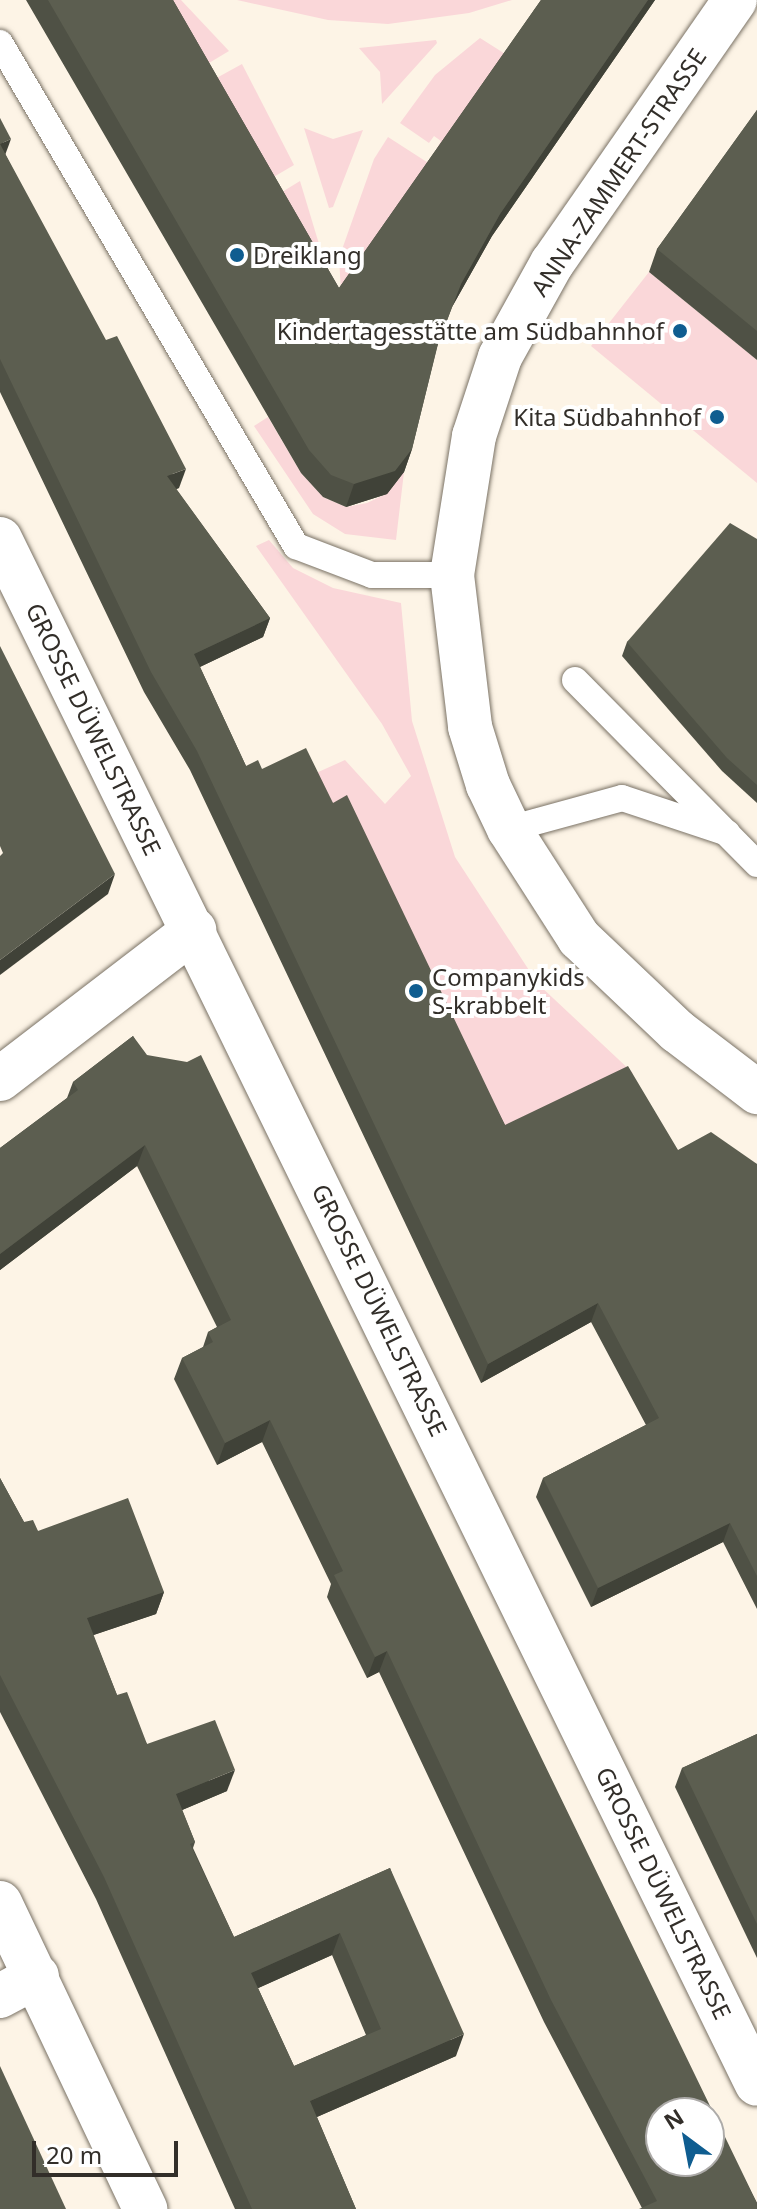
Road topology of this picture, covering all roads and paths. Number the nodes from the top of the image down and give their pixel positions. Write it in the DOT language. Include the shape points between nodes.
graph roads {
  1 [pos="735,0"];
  2 [pos="0,43"];
  3 [pos="0,539"];
  4 [pos="452,575"];
  5 [pos="575,680"];
  6 [pos="509,829"];
  7 [pos="731,835"];
  8 [pos="757,864"];
  9 [pos="194,930"];
  10 [pos="0,1079"];
  11 [pos="757,1092"];
  12 [pos="0,1903"];
  13 [pos="19,1986"];
  14 [pos="757,2084"];
  15 [pos="145,2209"];
  1 -- 4 [label="street, ANNA-ZAMMERT-STRASSE" via="552,263 500,357 474,436"];
  2 -- 4 [label="lane" via="296,546 372,575"];
  3 -- 9 [label="street, GROSSE DÜWELSTRASSE"];
  4 -- 6 [label="street, ANNA-ZAMMERT-STRASSE" via="470,727"];
  5 -- 7 [label="lane"];
  6 -- 7 [label="lane" via="622,798"];
  6 -- 11 [label="street, ANNA-ZAMMERT-STRASSE" via="579,938 677,1031"];
  7 -- 8 [label="lane"];
  9 -- 10 [label="street"];
  9 -- 14 [label="street, GROSSE DÜWELSTRASSE"];
  12 -- 13 [label="street"];
  13 -- 15 [label="street"];
}
